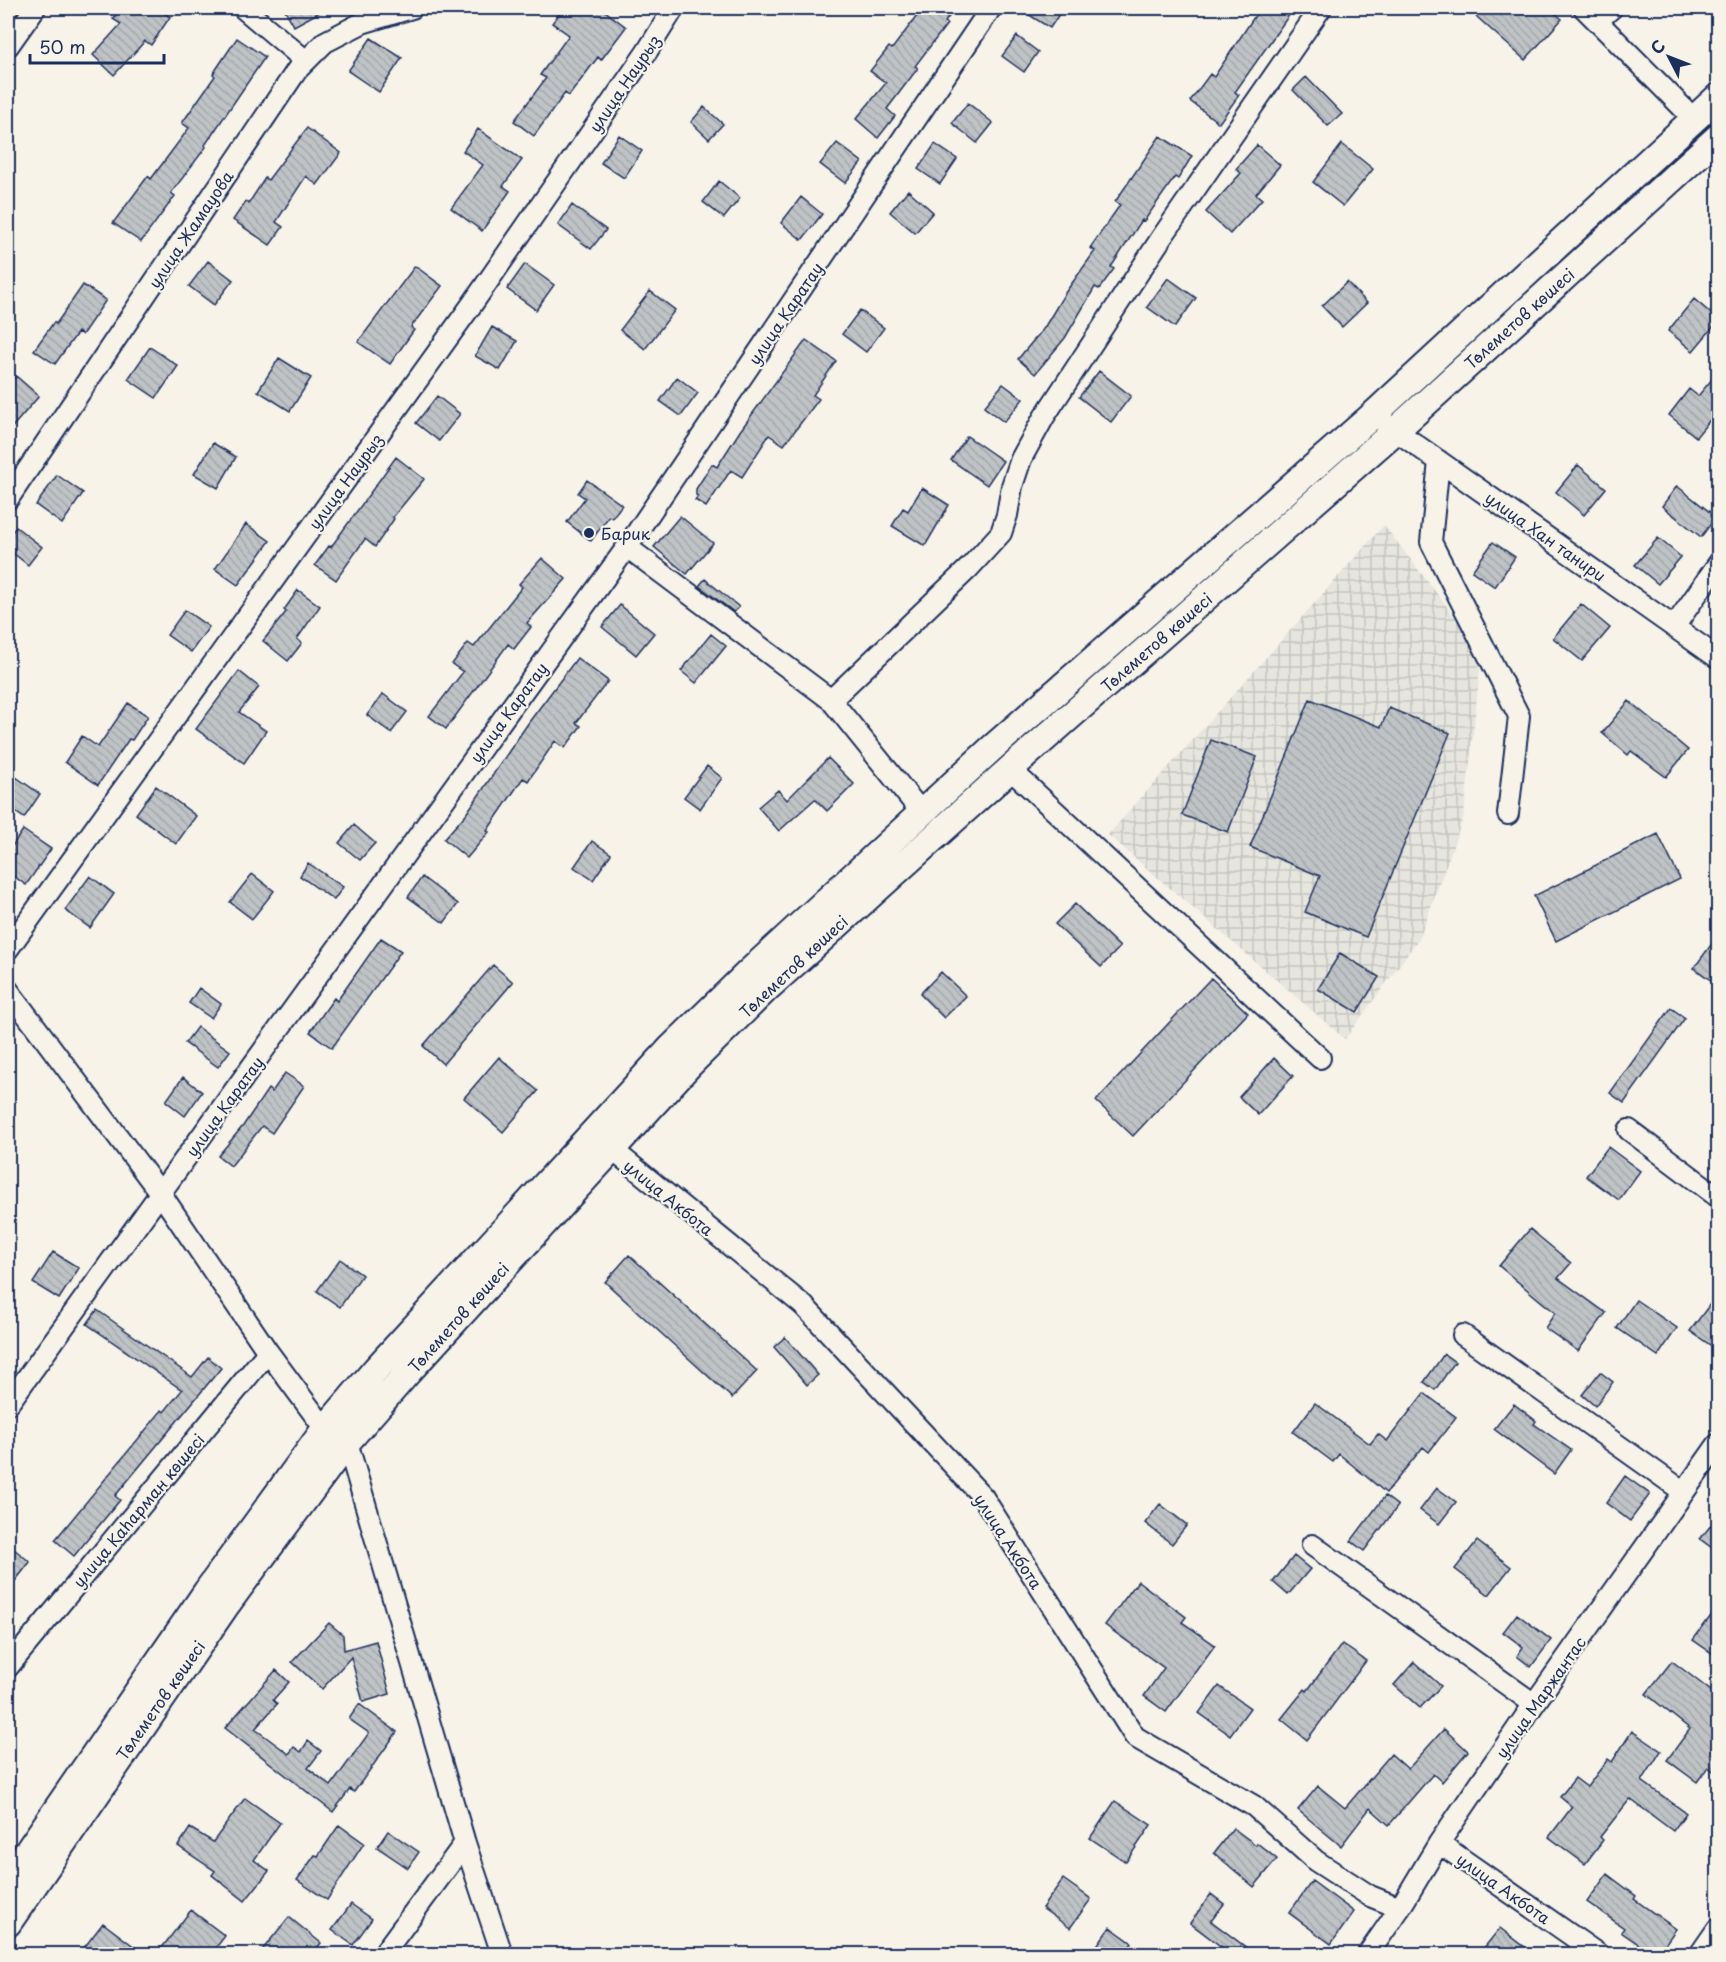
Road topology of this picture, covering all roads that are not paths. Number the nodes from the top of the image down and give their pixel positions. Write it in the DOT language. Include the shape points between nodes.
graph roads {
  1 [pos="35,8"];
  2 [pos="243,8"];
  3 [pos="412,8"];
  4 [pos="674,8"];
  5 [pos="991,8"];
  6 [pos="1321,8"];
  7 [pos="1598,12"];
  8 [pos="8,46"];
  9 [pos="306,61"];
  10 [pos="1719,97"];
  11 [pos="1694,119"];
  12 [pos="1719,137"];
  13 [pos="1372,414"];
  14 [pos="1395,430"];
  15 [pos="1439,461"];
  16 [pos="8,499"];
  17 [pos="627,547"];
  18 [pos="1719,564"];
  19 [pos="1674,627"];
  20 [pos="1719,658"];
  21 [pos="831,700"];
  22 [pos="1010,769"];
  23 [pos="922,813"];
  24 [pos="1508,814"];
  25 [pos="8,949"];
  26 [pos="8,990"];
  27 [pos="1320,1058"];
  28 [pos="1629,1130"];
  29 [pos="591,1133"];
  30 [pos="612,1149"];
  31 [pos="161,1194"];
  32 [pos="1719,1197"];
  33 [pos="1463,1335"];
  34 [pos="268,1352"];
  35 [pos="8,1404"];
  36 [pos="325,1430"];
  37 [pos="347,1442"];
  38 [pos="1719,1444"];
  39 [pos="1684,1492"];
  40 [pos="1312,1545"];
  41 [pos="8,1667"];
  42 [pos="1534,1704"];
  43 [pos="465,1843"];
  44 [pos="1439,1843"];
  45 [pos="8,1880"];
  46 [pos="1400,1908"];
  47 [pos="8,1923"];
  48 [pos="1719,1928"];
  49 [pos="383,1954"];
  50 [pos="502,1954"];
  51 [pos="1368,1954"];
  52 [pos="1598,1954"];
  53 [pos="1700,1954"];
  1 -- 8 [label="street"];
  2 -- 9 [label="street"];
  3 -- 9 [label="street, улица Жамауова" via="362,23 325,42"];
  4 -- 25 [label="street, улица Наурыз" via="473,303"];
  5 -- 17 [label="street, улица Каратау"];
  6 -- 21 [label="street" via="1162,237 1044,417 1021,459 1001,533"];
  7 -- 11 [label="street"];
  9 -- 16 [label="street, улица Жамауова"];
  10 -- 11 [label="main road, Төлеметов көшесі"];
  11 -- 13 [label="main road, Төлеметов көшесі"];
  12 -- 14 [label="main road, Төлеметов көшесі"];
  13 -- 14 [label="street, улица Хан танири"];
  13 -- 23 [label="main road, Төлеметов көшесі"];
  14 -- 15 [label="street, улица Хан танири"];
  14 -- 22 [label="main road, Төлеметов көшесі"];
  15 -- 19 [label="street, улица Хан танири"];
  15 -- 24 [label="street" via="1431,542 1519,716"];
  17 -- 21 [label="street"];
  17 -- 31 [label="street, улица Каратау"];
  18 -- 19 [label="street"];
  19 -- 20 [label="street, улица Хан танири"];
  21 -- 23 [label="street"];
  22 -- 27 [label="street"];
  22 -- 30 [label="main road, Төлеметов көшесі" via="766,989"];
  23 -- 29 [label="main road, Төлеметов көшесі" via="748,973"];
  26 -- 31 [label="street"];
  28 -- 32 [label="street"];
  29 -- 30 [label="street, улица Акбота"];
  29 -- 36 [label="main road, Төлеметов көшесі"];
  30 -- 37 [label="main road, Төлеметов көшесі"];
  30 -- 46 [label="street, улица Акбота" via="804,1306 983,1497 1135,1737 1254,1806 1316,1861 1371,1896"];
  31 -- 34 [label="street"];
  31 -- 35 [label="street, улица Каратау"];
  33 -- 39 [label="street"];
  34 -- 36 [label="street"];
  34 -- 41 [label="street, улица Каһарман көшесі"];
  36 -- 45 [label="main road, Төлеметов көшесі" via="207,1591"];
  37 -- 43 [label="street"];
  37 -- 47 [label="main road, Төлеметов көшесі" via="227,1604"];
  38 -- 39 [label="street, улица Маржантас"];
  39 -- 42 [label="street, улица Маржантас"];
  40 -- 42 [label="street"];
  42 -- 44 [label="street, улица Маржантас"];
  43 -- 49 [label="street"];
  43 -- 50 [label="street"];
  44 -- 46 [label="street, улица Маржантас"];
  44 -- 52 [label="street, улица Акбота"];
  46 -- 51 [label="street, улица Маржантас"];
  48 -- 53 [label="street"];
}
